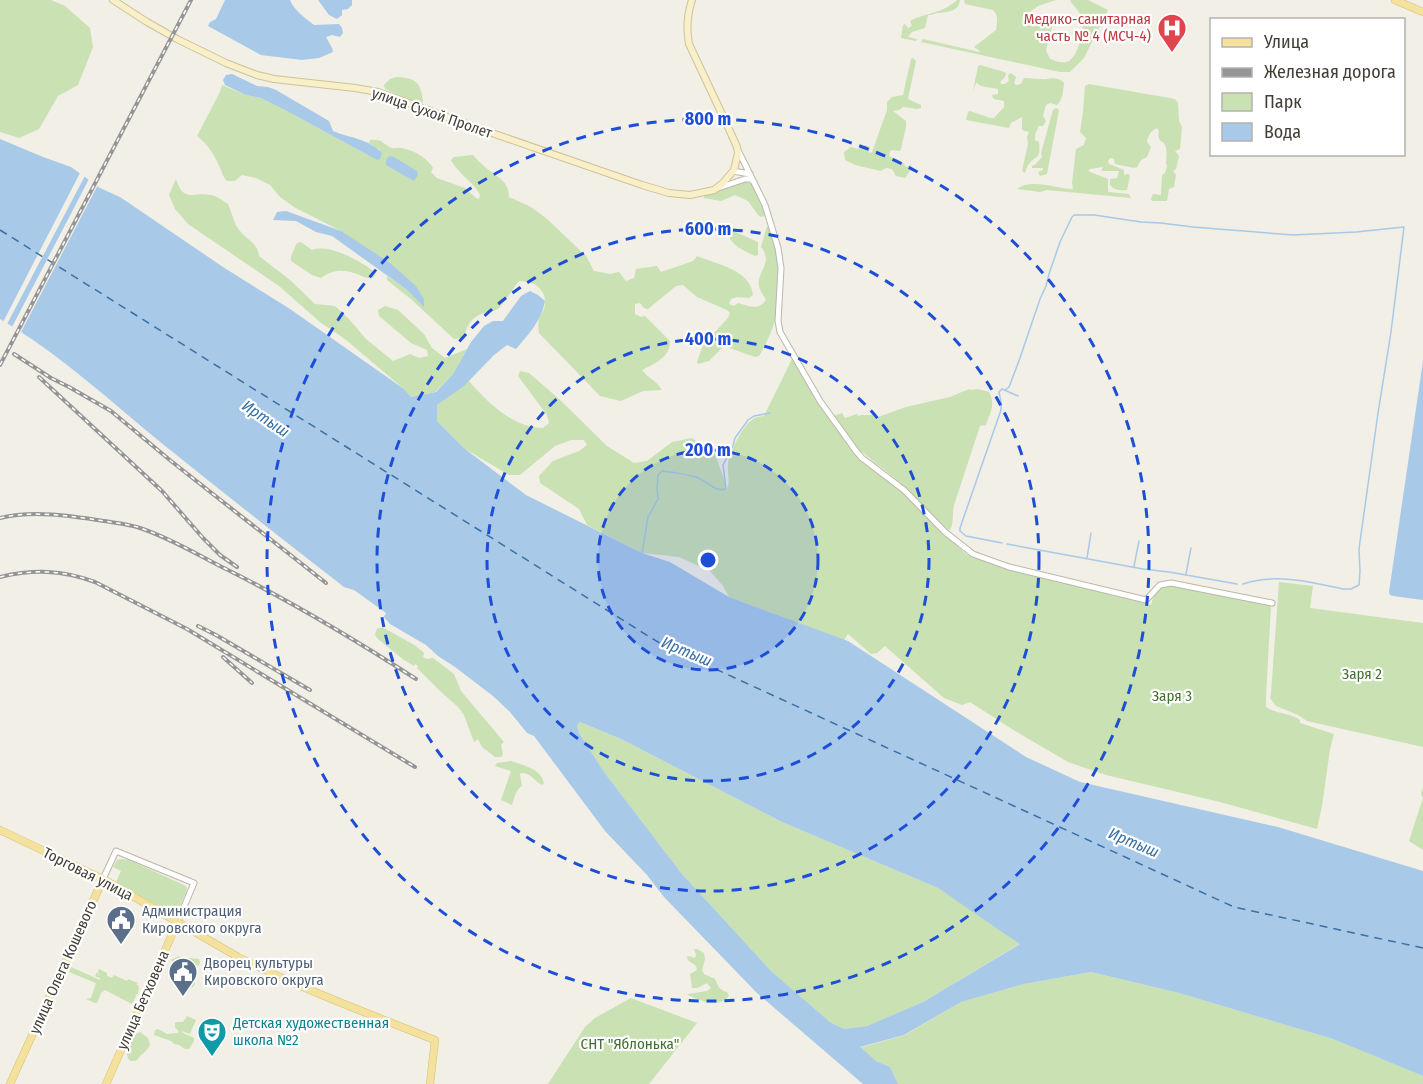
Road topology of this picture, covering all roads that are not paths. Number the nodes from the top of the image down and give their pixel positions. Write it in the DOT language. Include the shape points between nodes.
graph roads {
  1 [pos="113,0"];
  2 [pos="692,0"];
  3 [pos="1395,0"];
  4 [pos="1423,12"];
  5 [pos="737,147"];
  6 [pos="733,171"];
  7 [pos="750,174"];
  8 [pos="755,183"];
  9 [pos="714,190"];
  10 [pos="1272,603"];
  11 [pos="0,830"];
  12 [pos="103,879"];
  13 [pos="194,883"];
  14 [pos="178,921"];
  15 [pos="10,1084"];
  16 [pos="106,1084"];
  17 [pos="430,1084"];
  1 -- 9 [label="main road, улица Сухой Пролет" via="177,39 257,75 378,92 669,193 690,195"];
  2 -- 5 [label="main road" via="687,19 689,44"];
  3 -- 4 [label="main road"];
  5 -- 6 [label="main road"];
  5 -- 7 [label="street"];
  6 -- 7 [label="street"];
  6 -- 9 [label="main road"];
  7 -- 8 [label="street"];
  8 -- 9 [label="street" via="748,179"];
  8 -- 10 [label="street" via="770,218 780,258 780,332 820,401 856,451 904,490 957,542 973,554 998,564 1146,600 1160,585 1171,583"];
  11 -- 12 [label="main road, Торговая улица"];
  12 -- 13 [label="street, улица Олега Кошевого" via="116,851"];
  12 -- 14 [label="main road, Торговая улица"];
  12 -- 15 [label="main road, улица Олега Кошевого"];
  13 -- 14 [label="street, улица Бетховена"];
  14 -- 16 [label="main road, улица Бетховена"];
  14 -- 17 [label="main road, Торговая улица" via="255,966 435,1040"];
}
